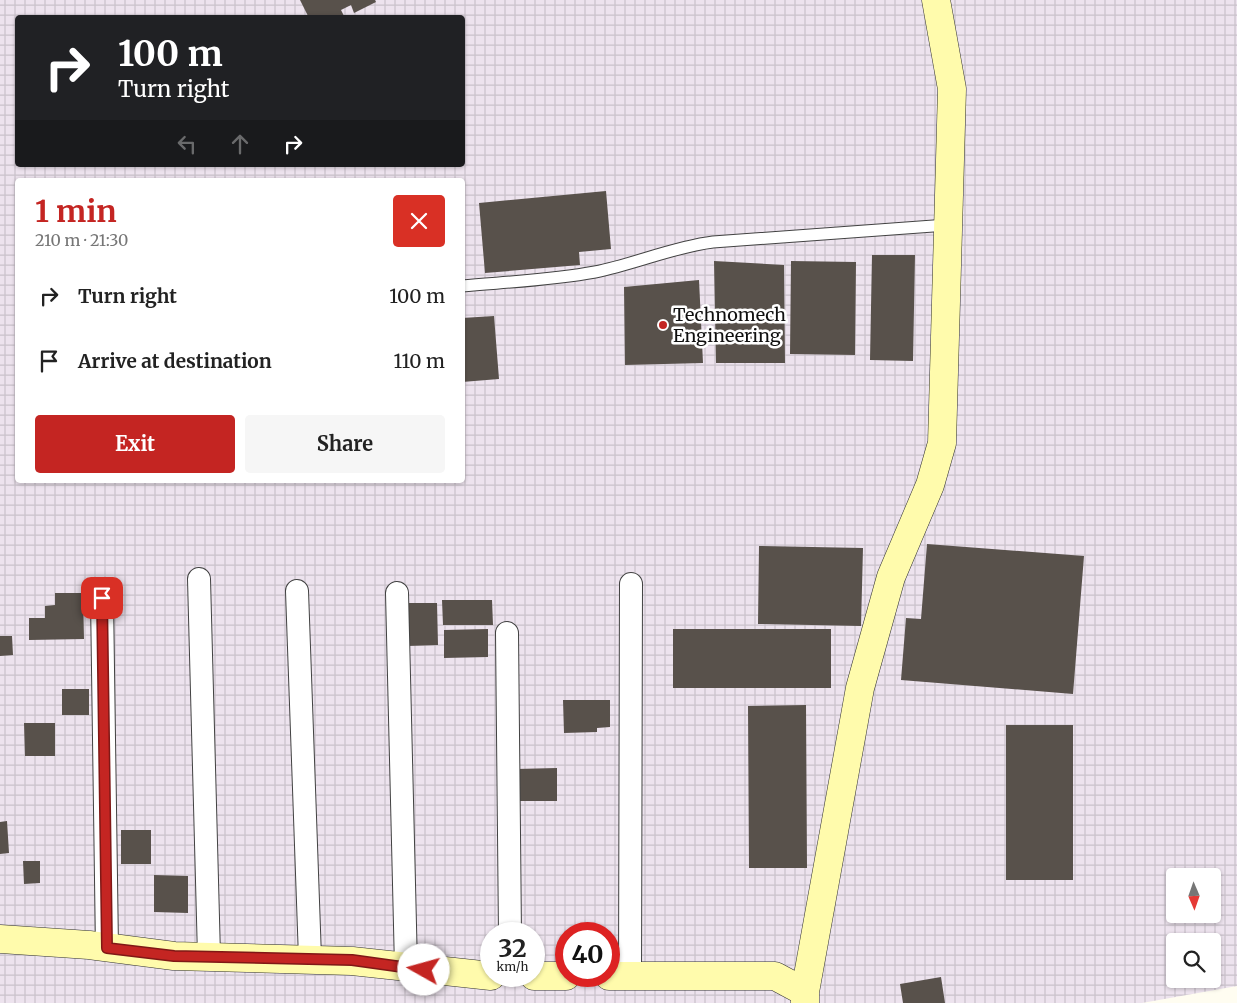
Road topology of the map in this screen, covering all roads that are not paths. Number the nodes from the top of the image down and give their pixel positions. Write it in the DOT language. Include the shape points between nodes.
graph roads {
  1 [pos="936,0"];
  2 [pos="947,225"];
  3 [pos="465,286"];
  4 [pos="199,579"];
  5 [pos="631,584"];
  6 [pos="298,591"];
  7 [pos="397,593"];
  8 [pos="102,598"];
  9 [pos="507,633"];
  10 [pos="510,922"];
  11 [pos="0,939"];
  12 [pos="620,943"];
  13 [pos="107,948"];
  14 [pos="209,956"];
  15 [pos="310,958"];
  16 [pos="406,967"];
  17 [pos="480,975"];
  18 [pos="620,976"];
  19 [pos="805,998"];
  1 -- 2 [label="street" via="952,89"];
  2 -- 3 [label="lane" via="706,243 594,272"];
  2 -- 19 [label="street" via="942,443 930,485 891,577 860,688"];
  4 -- 14 [label="street"];
  5 -- 12 [label="street"];
  6 -- 15 [label="street"];
  7 -- 16 [label="street"];
  8 -- 13 [label="street"];
  9 -- 10 [label="street"];
  11 -- 13 [label="street"];
  13 -- 14 [label="street" via="174,956"];
  14 -- 15 [label="street"];
  15 -- 16 [label="street"];
  16 -- 17 [label="street"];
  18 -- 19 [label="street" via="775,976"];
}
